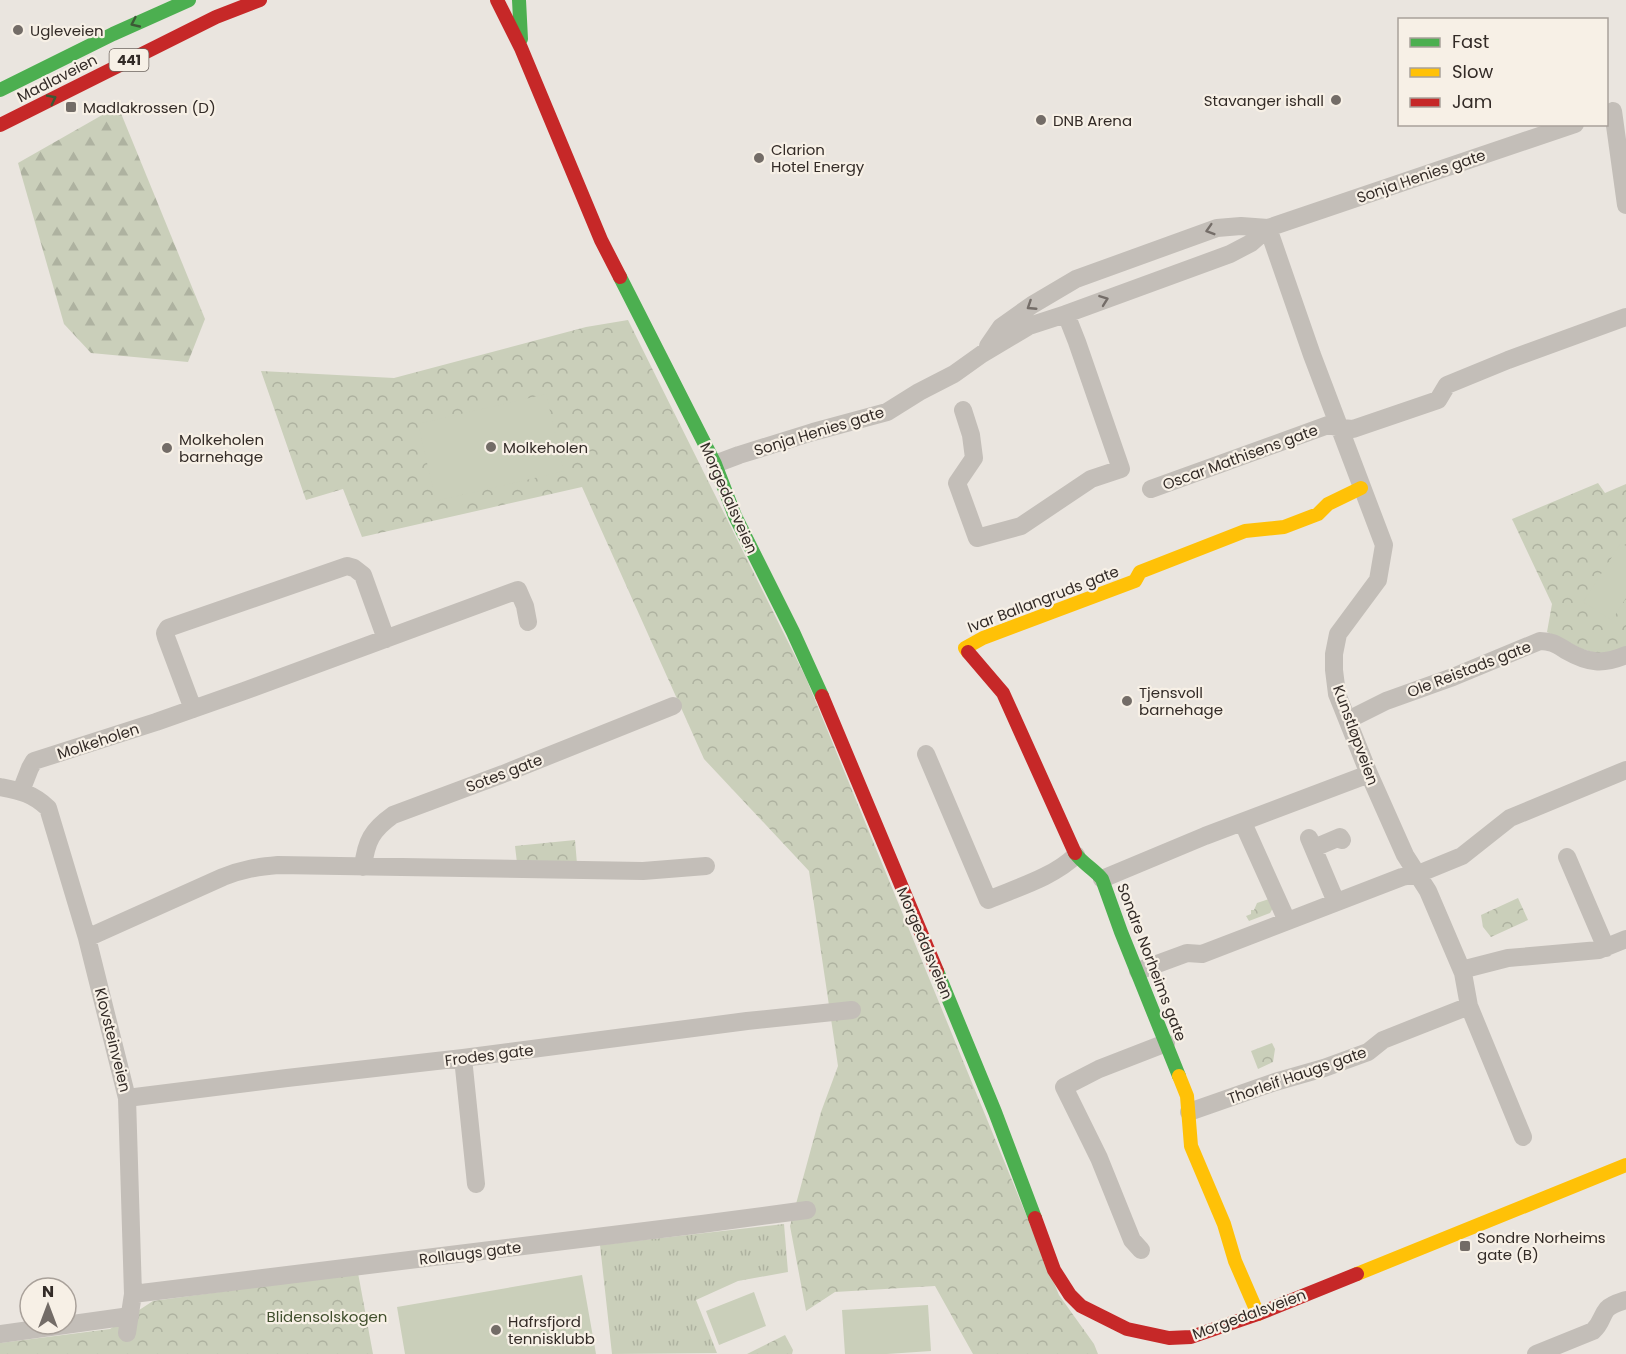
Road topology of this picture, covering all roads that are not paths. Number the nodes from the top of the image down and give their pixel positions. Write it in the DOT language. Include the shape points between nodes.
graph roads {
  1 [pos="189,0"];
  2 [pos="260,0"];
  3 [pos="498,0"];
  4 [pos="519,0"];
  5 [pos="521,48"];
  6 [pos="0,90"];
  7 [pos="1615,111"];
  8 [pos="0,125"];
  9 [pos="1569,126"];
  10 [pos="1626,205"];
  11 [pos="1268,228"];
  12 [pos="1066,314"];
  13 [pos="1626,316"];
  14 [pos="982,354"];
  15 [pos="963,410"];
  16 [pos="1341,428"];
  17 [pos="715,464"];
  18 [pos="1362,488"];
  19 [pos="1151,489"];
  20 [pos="528,622"];
  21 [pos="387,639"];
  22 [pos="965,648"];
  23 [pos="1626,655"];
  24 [pos="673,706"];
  25 [pos="193,709"];
  26 [pos="1348,720"];
  27 [pos="926,754"];
  28 [pos="1626,770"];
  29 [pos="1369,774"];
  30 [pos="0,787"];
  31 [pos="21,791"];
  32 [pos="1243,823"];
  33 [pos="1342,840"];
  34 [pos="1076,855"];
  35 [pos="1568,857"];
  36 [pos="706,866"];
  37 [pos="363,867"];
  38 [pos="1418,874"];
  39 [pos="1102,879"];
  40 [pos="1336,903"];
  41 [pos="1287,921"];
  42 [pos="87,938"];
  43 [pos="1626,939"];
  44 [pos="1606,948"];
  45 [pos="1138,971"];
  46 [pos="1463,974"];
  47 [pos="1469,1006"];
  48 [pos="852,1010"];
  49 [pos="1166,1043"];
  50 [pos="463,1058"];
  51 [pos="127,1098"];
  52 [pos="1189,1112"];
  53 [pos="1523,1137"];
  54 [pos="1626,1165"];
  55 [pos="476,1184"];
  56 [pos="807,1210"];
  57 [pos="1141,1250"];
  58 [pos="133,1294"];
  59 [pos="1626,1300"];
  60 [pos="1258,1314"];
  61 [pos="0,1335"];
  62 [pos="1581,1346"];
  63 [pos="1536,1354"];
  1 -- 6 [label="street, Madlaveien / 441, one-way"];
  8 -- 2 [label="street, Madlaveien / 441, one-way" via="216,17"];
  3 -- 5 [label="street, Morgedalsveien"];
  4 -- 5 [label="street, Morgedalsveien"];
  5 -- 17 [label="street, Morgedalsveien" via="601,240"];
  7 -- 10 [label="street"];
  9 -- 11 [label="street, Sonja Henies gate"];
  12 -- 11 [label="street, Sonja Henies gate, one-way" via="1230,254"];
  11 -- 14 [label="street, Sonja Henies gate, one-way" via="1217,228 1076,279 1001,327"];
  11 -- 16 [label="street, Kunstløpveien"];
  12 -- 14 [label="street, Sonja Henies gate" via="1029,326"];
  12 -- 15 [label="street" via="1121,469 1091,479 1021,526 977,537 957,483 974,458"];
  13 -- 16 [label="street, Oscar Mathisens gate" via="1447,385 1438,400 1353,429"];
  14 -- 17 [label="street, Sonja Henies gate" via="887,412"];
  16 -- 18 [label="street, Kunstløpveien"];
  16 -- 19 [label="street, Oscar Mathisens gate" via="1328,425"];
  17 -- 60 [label="street, Morgedalsveien" via="735,516 834,722 976,1066 1054,1270 1081,1306 1127,1329 1169,1338 1191,1337"];
  18 -- 22 [label="street, Ivar Ballangruds gate" via="1328,504 1318,514 1284,527 1245,531 1140,572 1135,581"];
  18 -- 26 [label="street, Kunstløpveien" via="1384,545 1378,580 1338,634 1334,670 1337,694"];
  20 -- 21 [label="street, Molkeholen" via="518,590"];
  21 -- 25 [label="street, Molkeholen"];
  21 -- 25 [label="street" via="363,575 347,566 168,628 166,637"];
  22 -- 34 [label="street, Sondre Norheims gate" via="1003,693"];
  23 -- 26 [label="street, Ole Reistads gate" via="1601,663 1583,660 1550,641 1540,641 1386,701"];
  24 -- 37 [label="street, Sotes gate" via="393,815 370,837"];
  25 -- 31 [label="street, Molkeholen" via="34,761"];
  26 -- 29 [label="street, Kunstløpveien"];
  27 -- 34 [label="street" via="988,900 1055,871"];
  28 -- 38 [label="street" via="1510,818 1462,856"];
  29 -- 32 [label="street"];
  29 -- 38 [label="street, Kunstløpveien" via="1405,855"];
  30 -- 31 [label="street, Klovsteinveien"];
  31 -- 42 [label="street, Klovsteinveien" via="38,798 48,808"];
  32 -- 39 [label="street"];
  32 -- 41 [label="street"];
  33 -- 40 [label="street" via="1340,837 1312,843"];
  34 -- 39 [label="street, Sondre Norheims gate"];
  35 -- 44 [label="street"];
  36 -- 37 [label="street" via="643,871"];
  37 -- 42 [label="street" via="278,865 242,869"];
  38 -- 40 [label="street"];
  38 -- 46 [label="street, Kunstløpveien"];
  39 -- 45 [label="street, Sondre Norheims gate"];
  40 -- 41 [label="street"];
  41 -- 45 [label="street" via="1202,954 1188,953"];
  42 -- 51 [label="street, Klovsteinveien"];
  43 -- 44 [label="street"];
  44 -- 46 [label="street" via="1508,958"];
  45 -- 49 [label="street, Sondre Norheims gate"];
  46 -- 47 [label="street, Kunstløpveien"];
  47 -- 52 [label="street, Thorleif Haugs gate" via="1383,1040 1368,1052"];
  47 -- 53 [label="street, Kunstløpveien"];
  48 -- 50 [label="street, Frodes gate"];
  49 -- 52 [label="street, Sondre Norheims gate" via="1188,1096"];
  49 -- 57 [label="street" via="1099,1069 1064,1088 1099,1158 1132,1239"];
  50 -- 51 [label="street, Frodes gate"];
  50 -- 55 [label="street"];
  51 -- 58 [label="street, Klovsteinveien"];
  52 -- 60 [label="street, Sondre Norheims gate" via="1191,1146"];
  54 -- 60 [label="street, Morgedalsveien"];
  56 -- 58 [label="street, Rollaugs gate"];
  58 -- 61 [label="street, Klovsteinveien" via="129,1325"];
  59 -- 62 [label="street" via="1605,1311 1600,1325"];
  62 -- 63 [label="street"];
}
